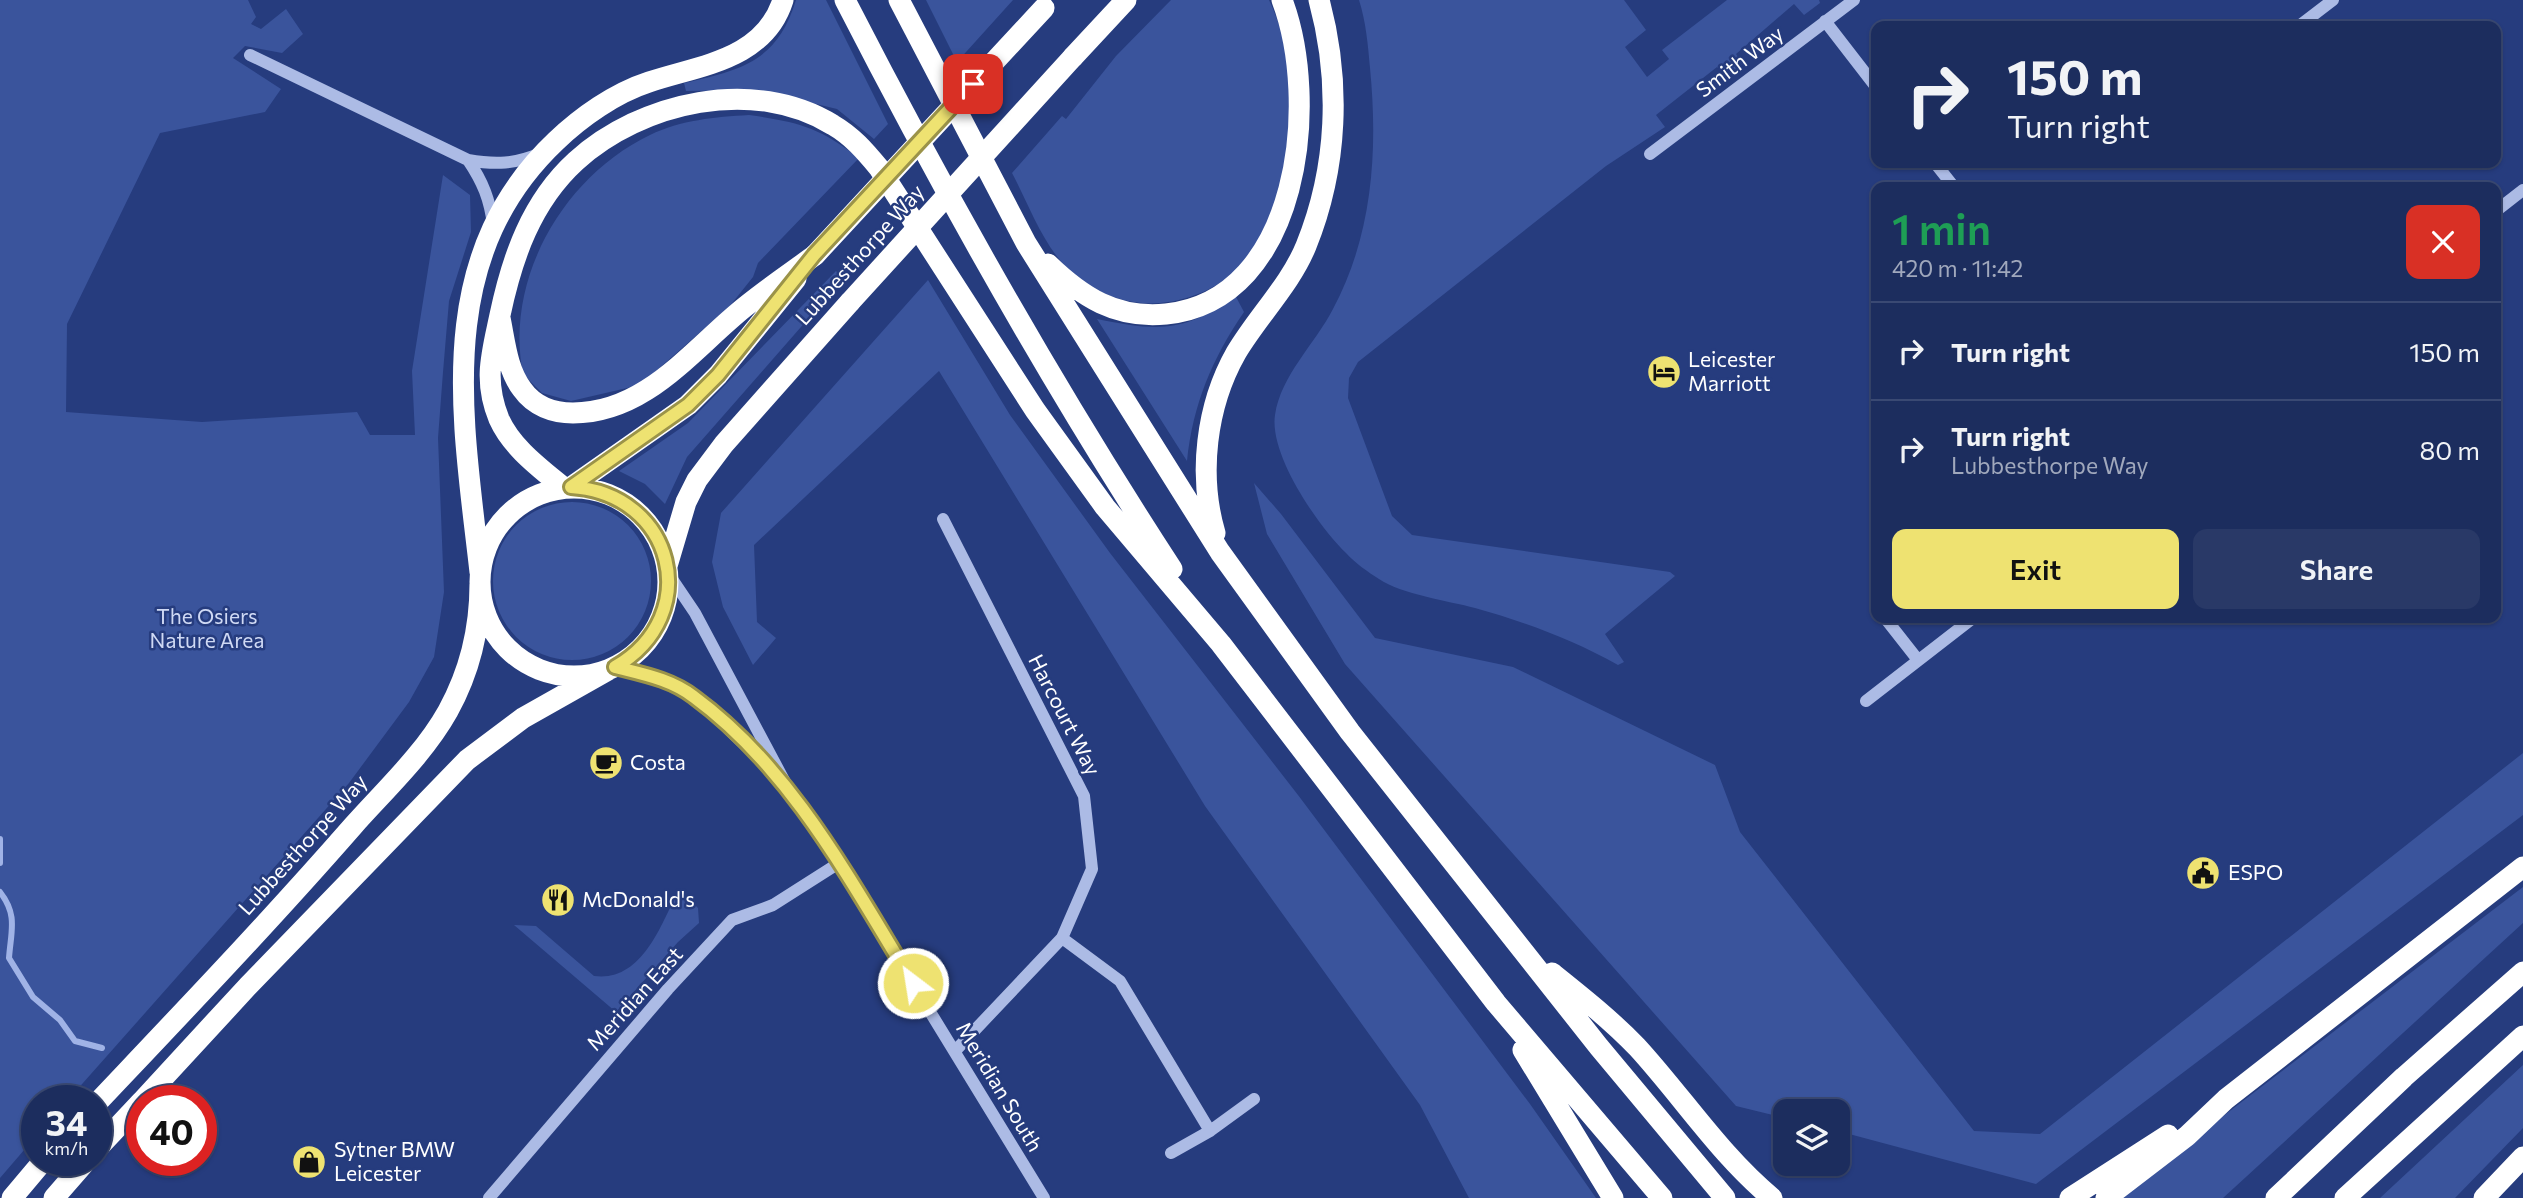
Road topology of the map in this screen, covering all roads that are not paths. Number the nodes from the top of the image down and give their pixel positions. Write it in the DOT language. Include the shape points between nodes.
graph roads {
  1 [pos="783,0"];
  2 [pos="845,0"];
  3 [pos="899,0"];
  4 [pos="1126,0"];
  5 [pos="1282,0"];
  6 [pos="1319,0"];
  7 [pos="1854,0"];
  8 [pos="2333,0"];
  9 [pos="1049,3"];
  10 [pos="1825,21"];
  11 [pos="2306,21"];
  12 [pos="250,55"];
  13 [pos="1871,81"];
  14 [pos="544,152"];
  15 [pos="1650,154"];
  16 [pos="468,160"];
  17 [pos="1939,168"];
  18 [pos="1950,182"];
  19 [pos="2523,190"];
  20 [pos="2501,207"];
  21 [pos="494,225"];
  22 [pos="1026,243"];
  23 [pos="814,255"];
  24 [pos="500,316"];
  25 [pos="567,487"];
  26 [pos="943,519"];
  27 [pos="1220,552"];
  28 [pos="668,570"];
  29 [pos="480,578"];
  30 [pos="1889,623"];
  31 [pos="1966,623"];
  32 [pos="1221,644"];
  33 [pos="1918,660"];
  34 [pos="611,668"];
  35 [pos="1866,701"];
  36 [pos="786,784"];
  37 [pos="839,863"];
  38 [pos="2523,867"];
  39 [pos="1062,937"];
  40 [pos="1526,953"];
  41 [pos="2523,972"];
  42 [pos="1496,1003"];
  43 [pos="2523,1035"];
  44 [pos="955,1051"];
  45 [pos="157,1085"];
  46 [pos="112,1087"];
  47 [pos="1254,1099"];
  48 [pos="2226,1099"];
  49 [pos="126,1118"];
  50 [pos="1210,1131"];
  51 [pos="112,1133"];
  52 [pos="1171,1153"];
  53 [pos="2523,1157"];
  54 [pos="31,1176"];
  55 [pos="73,1176"];
  56 [pos="12,1198"];
  57 [pos="54,1198"];
  58 [pos="489,1198"];
  59 [pos="1044,1198"];
  60 [pos="1613,1198"];
  61 [pos="1662,1198"];
  62 [pos="1725,1198"];
  63 [pos="1772,1198"];
  64 [pos="2070,1198"];
  65 [pos="2106,1198"];
  66 [pos="2276,1198"];
  67 [pos="2345,1198"];
  68 [pos="2484,1198"];
  1 -- 14 [label="highway" via="769,26 746,49 626,92 591,113"];
  2 -- 32 [label="highway" via="1064,400"];
  3 -- 22 [label="highway"];
  4 -- 28 [label="highway, Lubbesthorpe Way, bridge" via="724,444 686,502"];
  5 -- 22 [label="highway" via="1298,65 1296,157 1278,223 1240,277 1194,308 1160,314 1123,312 1087,298"];
  6 -- 27 [label="highway" via="1334,82 1328,169 1306,247 1236,354 1217,397 1204,485"];
  7 -- 10 [label="street, Smith Way"];
  8 -- 11 [label="street"];
  9 -- 23 [label="highway, Lubbesthorpe Way, bridge"];
  10 -- 13 [label="street"];
  10 -- 15 [label="street, Smith Way"];
  12 -- 16 [label="street"];
  14 -- 16 [label="street" via="517,163"];
  14 -- 21 [label="highway" via="516,186"];
  16 -- 21 [label="street" via="490,200"];
  17 -- 18 [label="street"];
  19 -- 20 [label="street"];
  21 -- 29 [label="highway" via="472,285 462,365"];
  22 -- 27 [label="highway"];
  23 -- 24 [label="highway" via="744,307 687,362 649,389 600,410 563,413 527,396 514,376"];
  23 -- 25 [label="highway, Lubbesthorpe Way" via="718,375 688,405"];
  24 -- 25 [label="highway" via="489,353 499,419 524,455"];
  24 -- 32 [label="highway" via="517,246 539,206 575,162 631,123 693,104 740,101 786,107 831,124 879,168 1050,432 1105,508"];
  25 -- 28 [label="highway" via="598,490 634,509 659,541"];
  25 -- 29 [label="highway" via="539,494 507,515 492,536"];
  26 -- 39 [label="street, Harcourt Way" via="1084,796 1092,869"];
  27 -- 40 [label="highway" via="1350,732"];
  28 -- 34 [label="highway" via="667,596 656,628 643,647"];
  28 -- 36 [label="street, Meridian South"];
  29 -- 34 [label="highway" via="489,621 522,660 557,674 583,676"];
  29 -- 46 [label="highway, Lubbesthorpe Way" via="480,615 471,656 438,728 313,873"];
  30 -- 33 [label="street"];
  31 -- 33 [label="street"];
  32 -- 42 [label="highway"];
  33 -- 35 [label="street"];
  34 -- 36 [label="street, Meridian South" via="667,682 694,696"];
  34 -- 45 [label="highway" via="523,718 467,760"];
  36 -- 37 [label="street, Meridian South"];
  37 -- 44 [label="street, Meridian South"];
  37 -- 58 [label="street, Meridian East" via="773,905 732,920"];
  38 -- 48 [label="highway"];
  39 -- 44 [label="street, Harcourt Way"];
  39 -- 50 [label="street" via="1120,981"];
  40 -- 62 [label="highway"];
  40 -- 63 [label="highway" via="1600,1011"];
  41 -- 66 [label="highway"];
  42 -- 60 [label="highway"];
  42 -- 61 [label="highway"];
  43 -- 67 [label="highway"];
  44 -- 59 [label="street, Meridian South"];
  47 -- 50 [label="street"];
  48 -- 64 [label="highway"];
  48 -- 65 [label="highway"];
  49 -- 51 [label="highway"];
  50 -- 52 [label="street"];
  53 -- 68 [label="highway"];
  54 -- 56 [label="highway"];
  55 -- 57 [label="highway"];
}
